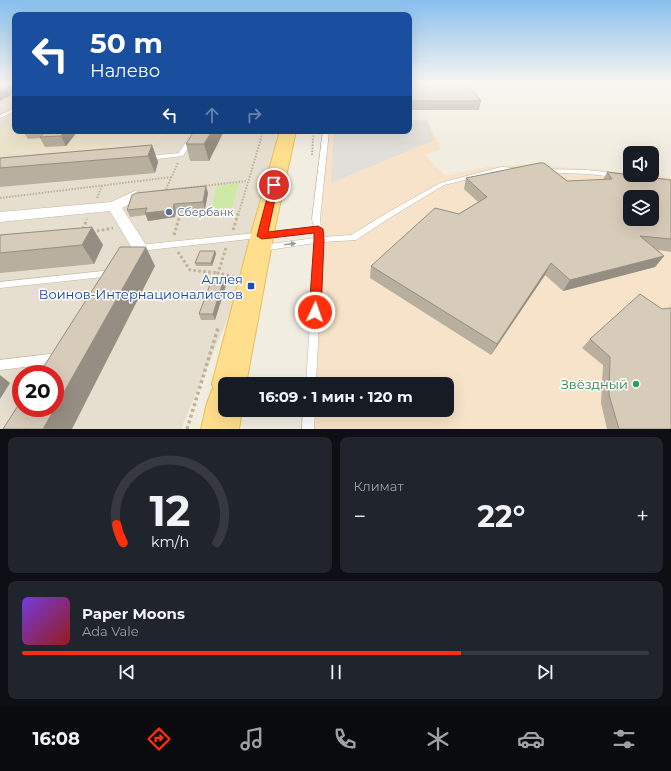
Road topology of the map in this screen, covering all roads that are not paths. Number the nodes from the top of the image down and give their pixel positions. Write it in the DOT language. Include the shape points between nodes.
graph roads {
  1 [pos="12,111"];
  2 [pos="0,117"];
  3 [pos="194,134"];
  4 [pos="287,134"];
  5 [pos="326,134"];
  6 [pos="142,158"];
  7 [pos="525,170"];
  8 [pos="540,170"];
  9 [pos="623,176"];
  10 [pos="135,195"];
  11 [pos="114,206"];
  12 [pos="0,217"];
  13 [pos="318,229"];
  14 [pos="319,240"];
  15 [pos="261,242"];
  16 [pos="137,250"];
  17 [pos="0,285"];
  18 [pos="95,287"];
  19 [pos="0,365"];
  20 [pos="45,365"];
  21 [pos="231,377"];
  22 [pos="311,377"];
  23 [pos="222,417"];
  24 [pos="309,417"];
  25 [pos="220,429"];
  26 [pos="308,429"];
  1 -- 2 [label="lane"];
  3 -- 6 [label="lane" via="181,155"];
  4 -- 15 [label="main road"];
  5 -- 13 [label="lane" via="316,219"];
  7 -- 14 [label="lane" via="502,169 442,184 353,238"];
  8 -- 9 [label="lane"];
  10 -- 11 [label="street"];
  11 -- 12 [label="street"];
  11 -- 16 [label="street"];
  13 -- 14 [label="lane"];
  13 -- 15 [label="lane"];
  15 -- 14 [label="lane, one-way"];
  14 -- 22 [label="lane"];
  15 -- 16 [label="lane" via="230,239"];
  15 -- 21 [label="main road"];
  17 -- 18 [label="lane" via="106,272"];
  19 -- 20 [label="lane" via="51,356"];
  23 -- 25 [label="main road"];
  24 -- 26 [label="lane"];
}
